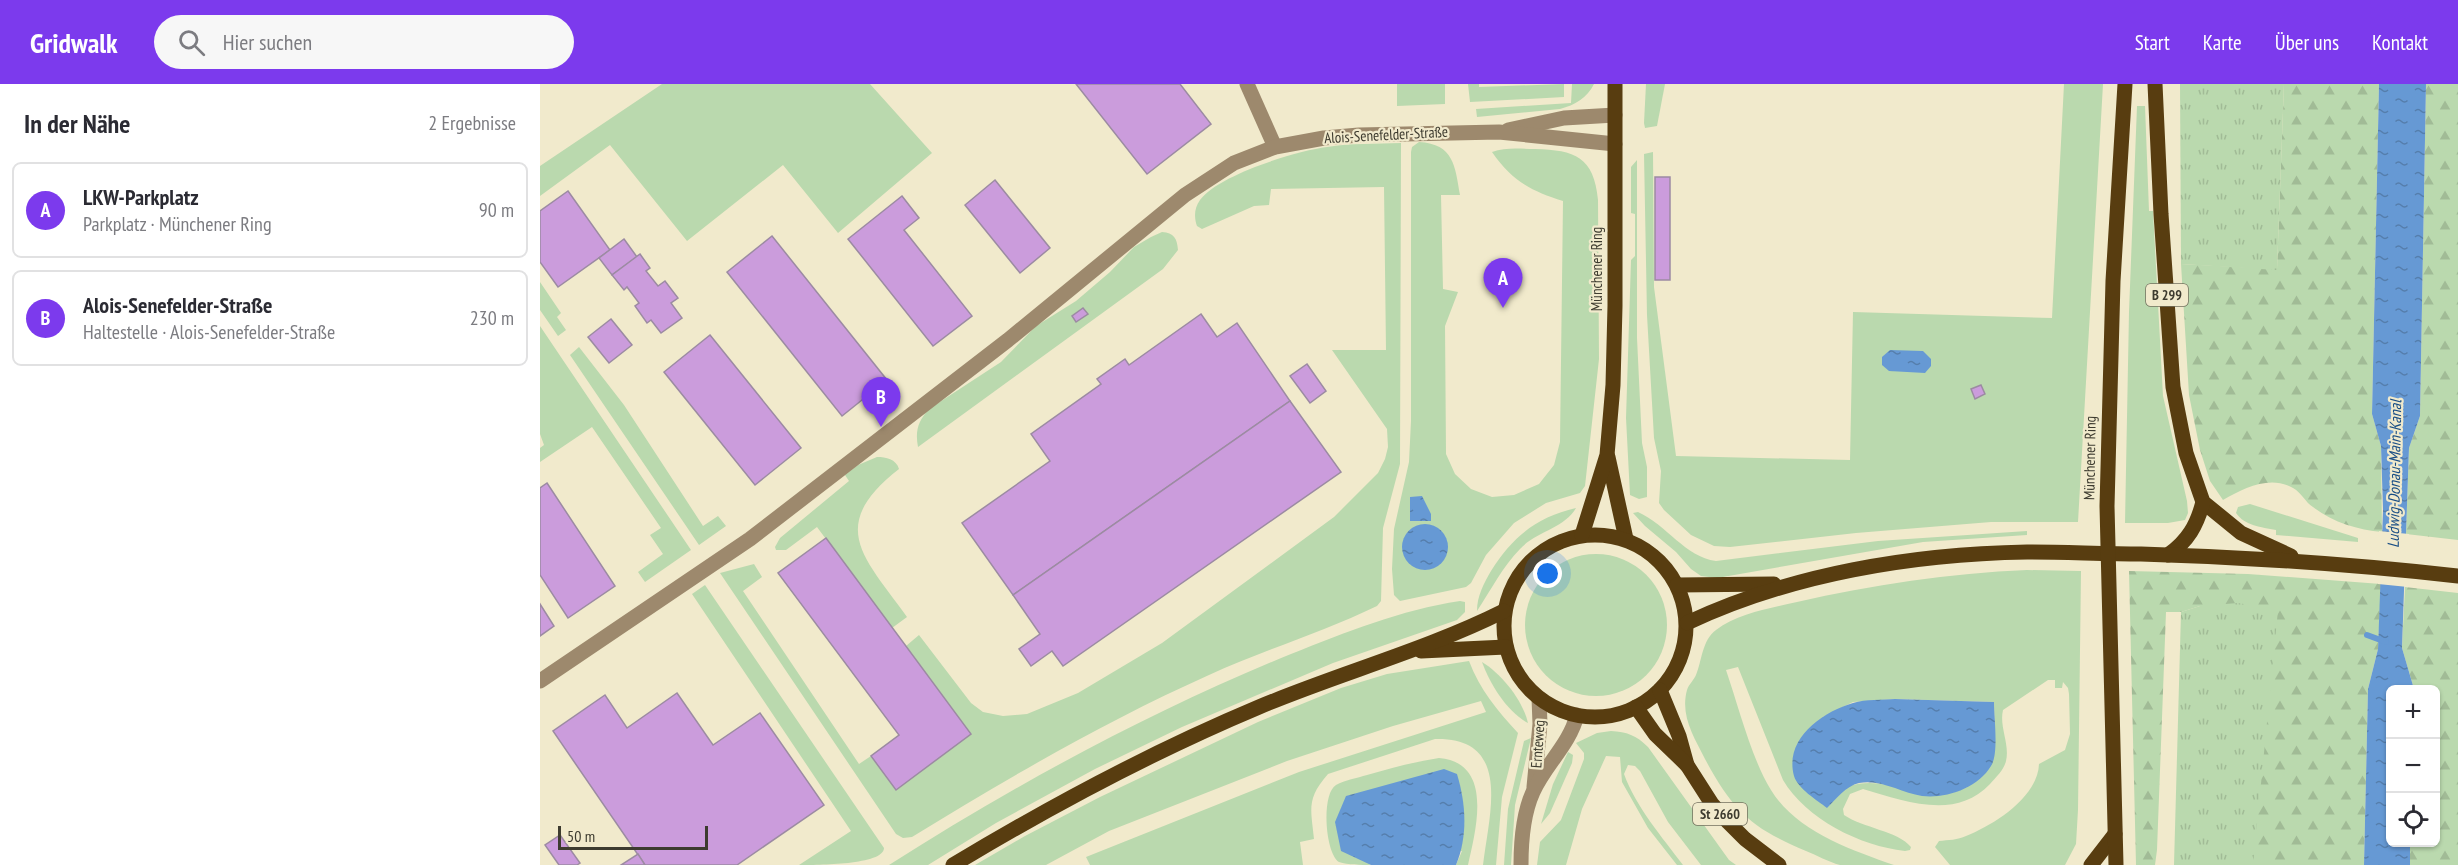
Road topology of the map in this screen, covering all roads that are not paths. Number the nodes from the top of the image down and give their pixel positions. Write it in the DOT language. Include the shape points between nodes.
graph roads {
  1 [pos="1247,84"];
  2 [pos="1615,84"];
  3 [pos="2126,84"];
  4 [pos="2155,84"];
  5 [pos="1615,115"];
  6 [pos="1499,132"];
  7 [pos="1615,144"];
  8 [pos="1275,147"];
  9 [pos="1607,455"];
  10 [pos="2203,502"];
  11 [pos="1582,535"];
  12 [pos="1626,539"];
  13 [pos="2168,555"];
  14 [pos="2305,561"];
  15 [pos="2458,576"];
  16 [pos="1795,583"];
  17 [pos="1677,585"];
  18 [pos="1504,611"];
  19 [pos="1687,623"];
  20 [pos="1506,647"];
  21 [pos="1406,653"];
  22 [pos="540,681"];
  23 [pos="1660,690"];
  24 [pos="1539,698"];
  25 [pos="1636,707"];
  26 [pos="1577,715"];
  27 [pos="1687,765"];
  28 [pos="1533,791"];
  29 [pos="2115,834"];
  30 [pos="953,865"];
  31 [pos="1521,865"];
  32 [pos="1779,865"];
  33 [pos="2091,865"];
  34 [pos="2116,865"];
  1 -- 8 [label="street"];
  2 -- 5 [label="main road, Münchener Ring"];
  3 -- 29 [label="main road, Münchener Ring" via="2108,461"];
  4 -- 10 [label="main road, B 299" via="2174,387 2186,453"];
  5 -- 6 [label="street, Alois-Senefelder-Straße" via="1564,118"];
  5 -- 7 [label="main road, Münchener Ring"];
  6 -- 7 [label="street, Alois-Senefelder-Straße"];
  6 -- 8 [label="street, Alois-Senefelder-Straße" via="1351,135"];
  7 -- 9 [label="main road, Münchener Ring" via="1614,342"];
  8 -- 22 [label="street, Alois-Senefelder-Straße" via="1227,167 1185,195 1008,340 750,539"];
  9 -- 11 [label="main road, Münchener Ring"];
  9 -- 12 [label="main road, Münchener Ring"];
  10 -- 13 [label="main road" via="2194,528"];
  10 -- 14 [label="main road" via="2241,533"];
  11 -- 12 [label="main road"];
  11 -- 18 [label="main road" via="1555,544 1530,562 1512,588"];
  12 -- 17 [label="main road" via="1655,556"];
  13 -- 14 [label="main road"];
  13 -- 16 [label="main road" via="1970,555"];
  14 -- 15 [label="main road"];
  16 -- 17 [label="main road"];
  16 -- 19 [label="main road"];
  17 -- 19 [label="main road"];
  18 -- 20 [label="main road"];
  18 -- 21 [label="main road"];
  19 -- 23 [label="main road" via="1679,662"];
  20 -- 21 [label="main road"];
  20 -- 24 [label="main road" via="1516,671"];
  21 -- 30 [label="main road" via="1258,707 1170,748 1063,802"];
  23 -- 25 [label="main road"];
  23 -- 27 [label="main road"];
  24 -- 26 [label="main road"];
  24 -- 28 [label="street, Ernteweg"];
  25 -- 26 [label="main road" via="1608,716"];
  25 -- 27 [label="main road" via="1655,734"];
  26 -- 28 [label="street, Ernteweg" via="1569,735"];
  27 -- 32 [label="main road, St 2660" via="1728,822"];
  28 -- 31 [label="street, Ernteweg" via="1522,833"];
  29 -- 33 [label="main road"];
  29 -- 34 [label="main road, Münchener Ring"];
}
